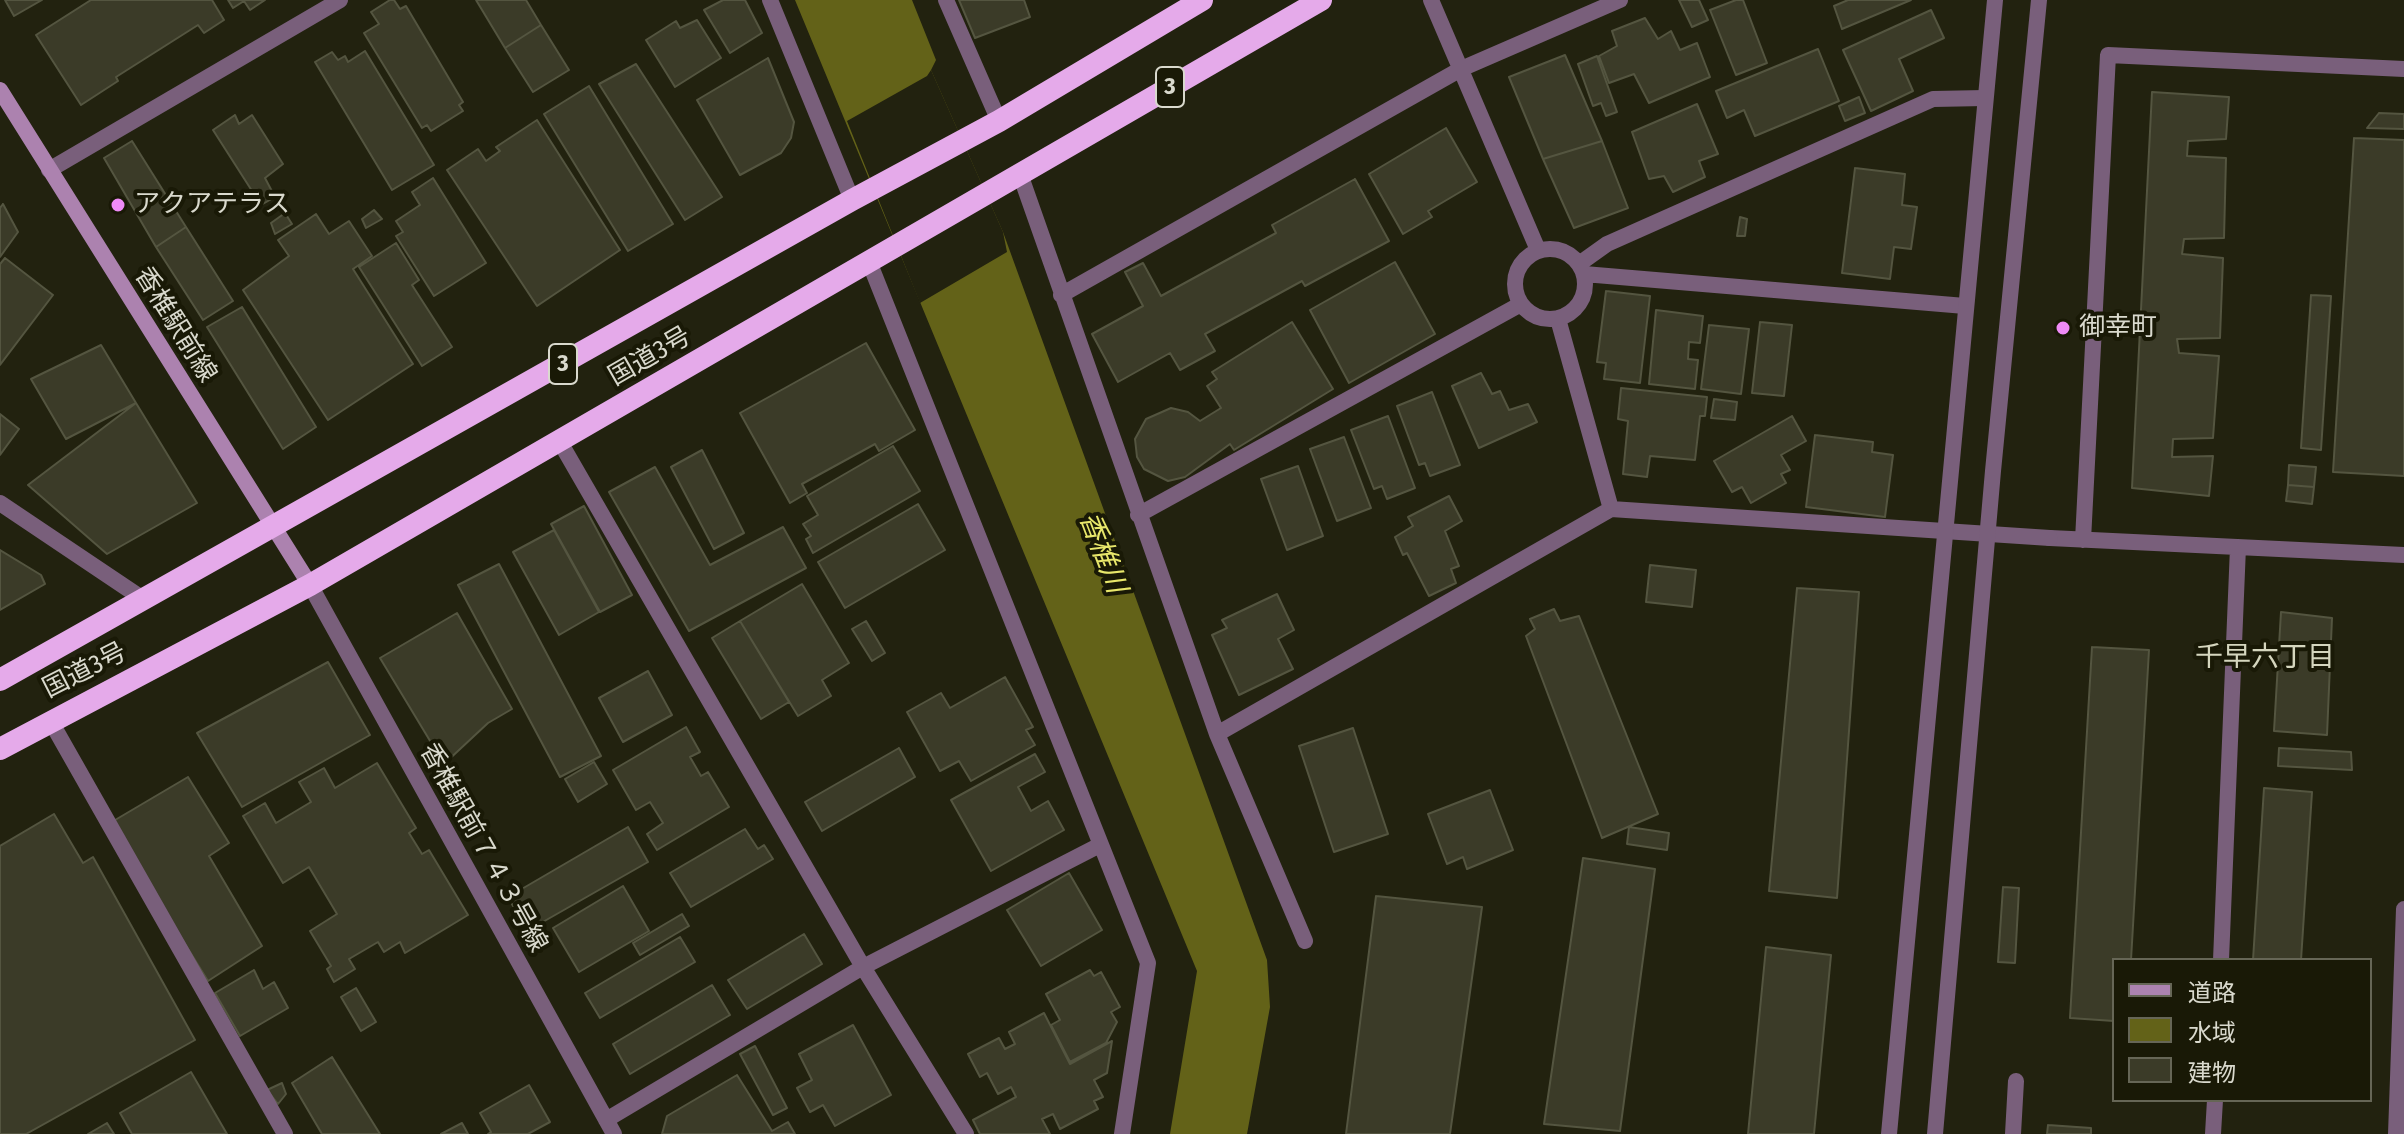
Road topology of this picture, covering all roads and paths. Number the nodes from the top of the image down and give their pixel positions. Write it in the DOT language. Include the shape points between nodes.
graph roads {
  1 [pos="340,0"];
  2 [pos="770,0"];
  3 [pos="946,0"];
  4 [pos="1202,0"];
  5 [pos="1321,0"];
  6 [pos="1431,0"];
  7 [pos="1620,0"];
  8 [pos="1995,0"];
  9 [pos="2039,0"];
  10 [pos="1461,69"];
  11 [pos="2404,69"];
  12 [pos="0,90"];
  13 [pos="1985,98"];
  14 [pos="999,121"];
  15 [pos="49,170"];
  16 [pos="1020,174"];
  17 [pos="852,200"];
  18 [pos="1538,250"];
  19 [pos="870,264"];
  20 [pos="1582,269"];
  21 [pos="1061,295"];
  22 [pos="1521,304"];
  23 [pos="1965,306"];
  24 [pos="1558,319"];
  25 [pos="560,442"];
  26 [pos="0,503"];
  27 [pos="1611,509"];
  28 [pos="1138,515"];
  29 [pos="274,529"];
  30 [pos="1944,531"];
  31 [pos="1987,533"];
  32 [pos="2083,540"];
  33 [pos="2238,547"];
  34 [pos="2404,555"];
  35 [pos="310,585"];
  36 [pos="143,599"];
  37 [pos="0,680"];
  38 [pos="50,720"];
  39 [pos="1217,734"];
  40 [pos="0,749"];
  41 [pos="1100,845"];
  42 [pos="2404,909"];
  43 [pos="1305,941"];
  44 [pos="2221,958"];
  45 [pos="863,967"];
  46 [pos="2016,1081"];
  47 [pos="2215,1102"];
  48 [pos="610,1127"];
  49 [pos="285,1134"];
  50 [pos="966,1134"];
  51 [pos="1122,1134"];
  52 [pos="1889,1134"];
  53 [pos="1935,1134"];
  54 [pos="2013,1134"];
  55 [pos="2213,1134"];
  56 [pos="2396,1134"];
  1 -- 15 [label="street"];
  2 -- 17 [label="street"];
  3 -- 14 [label="street"];
  4 -- 14 [label="highway, 国道3号 / 3"];
  5 -- 16 [label="highway, 国道3号 / 3"];
  6 -- 10 [label="street"];
  7 -- 10 [label="street"];
  8 -- 13 [label="street"];
  9 -- 31 [label="street"];
  10 -- 18 [label="street"];
  10 -- 21 [label="street"];
  11 -- 32 [label="street" via="2108,55"];
  12 -- 15 [label="main road, 香椎駅前線"];
  13 -- 20 [label="street" via="1933,99 1607,244"];
  13 -- 23 [label="street"];
  14 -- 17 [label="highway, 国道3号 / 3"];
  15 -- 29 [label="main road, 香椎駅前線"];
  16 -- 19 [label="highway, 国道3号 / 3"];
  16 -- 21 [label="street"];
  17 -- 29 [label="highway, 国道3号 / 3"];
  18 -- 20 [label="street" via="1561,250"];
  18 -- 22 [label="street" via="1520,263 1516,273"];
  19 -- 25 [label="highway, 国道3号 / 3"];
  19 -- 41 [label="street"];
  20 -- 23 [label="street"];
  20 -- 24 [label="street" via="1585,285 1577,307"];
  21 -- 28 [label="street"];
  22 -- 24 [label="street" via="1537,317"];
  22 -- 28 [label="street"];
  23 -- 30 [label="street"];
  24 -- 27 [label="street"];
  25 -- 35 [label="highway, 国道3号 / 3"];
  25 -- 45 [label="street"];
  26 -- 36 [label="street"];
  27 -- 30 [label="street"];
  27 -- 39 [label="street"];
  28 -- 39 [label="street"];
  29 -- 35 [label="main road, 香椎駅前線"];
  29 -- 36 [label="highway, 国道3号 / 3"];
  30 -- 31 [label="street"];
  30 -- 52 [label="street"];
  31 -- 32 [label="street"];
  31 -- 53 [label="street"];
  32 -- 33 [label="street"];
  33 -- 34 [label="street"];
  33 -- 44 [label="street"];
  35 -- 38 [label="highway, 国道3号 / 3"];
  35 -- 48 [label="street, 香椎駅前７４３号線"];
  36 -- 37 [label="highway, 国道3号 / 3"];
  38 -- 40 [label="highway, 国道3号 / 3"];
  38 -- 49 [label="street"];
  39 -- 43 [label="street"];
  41 -- 45 [label="street"];
  41 -- 51 [label="street" via="1148,963"];
  42 -- 56 [label="street"];
  45 -- 48 [label="street"];
  45 -- 50 [label="street"];
  46 -- 54 [label="street"];
  47 -- 55 [label="street"];
}
